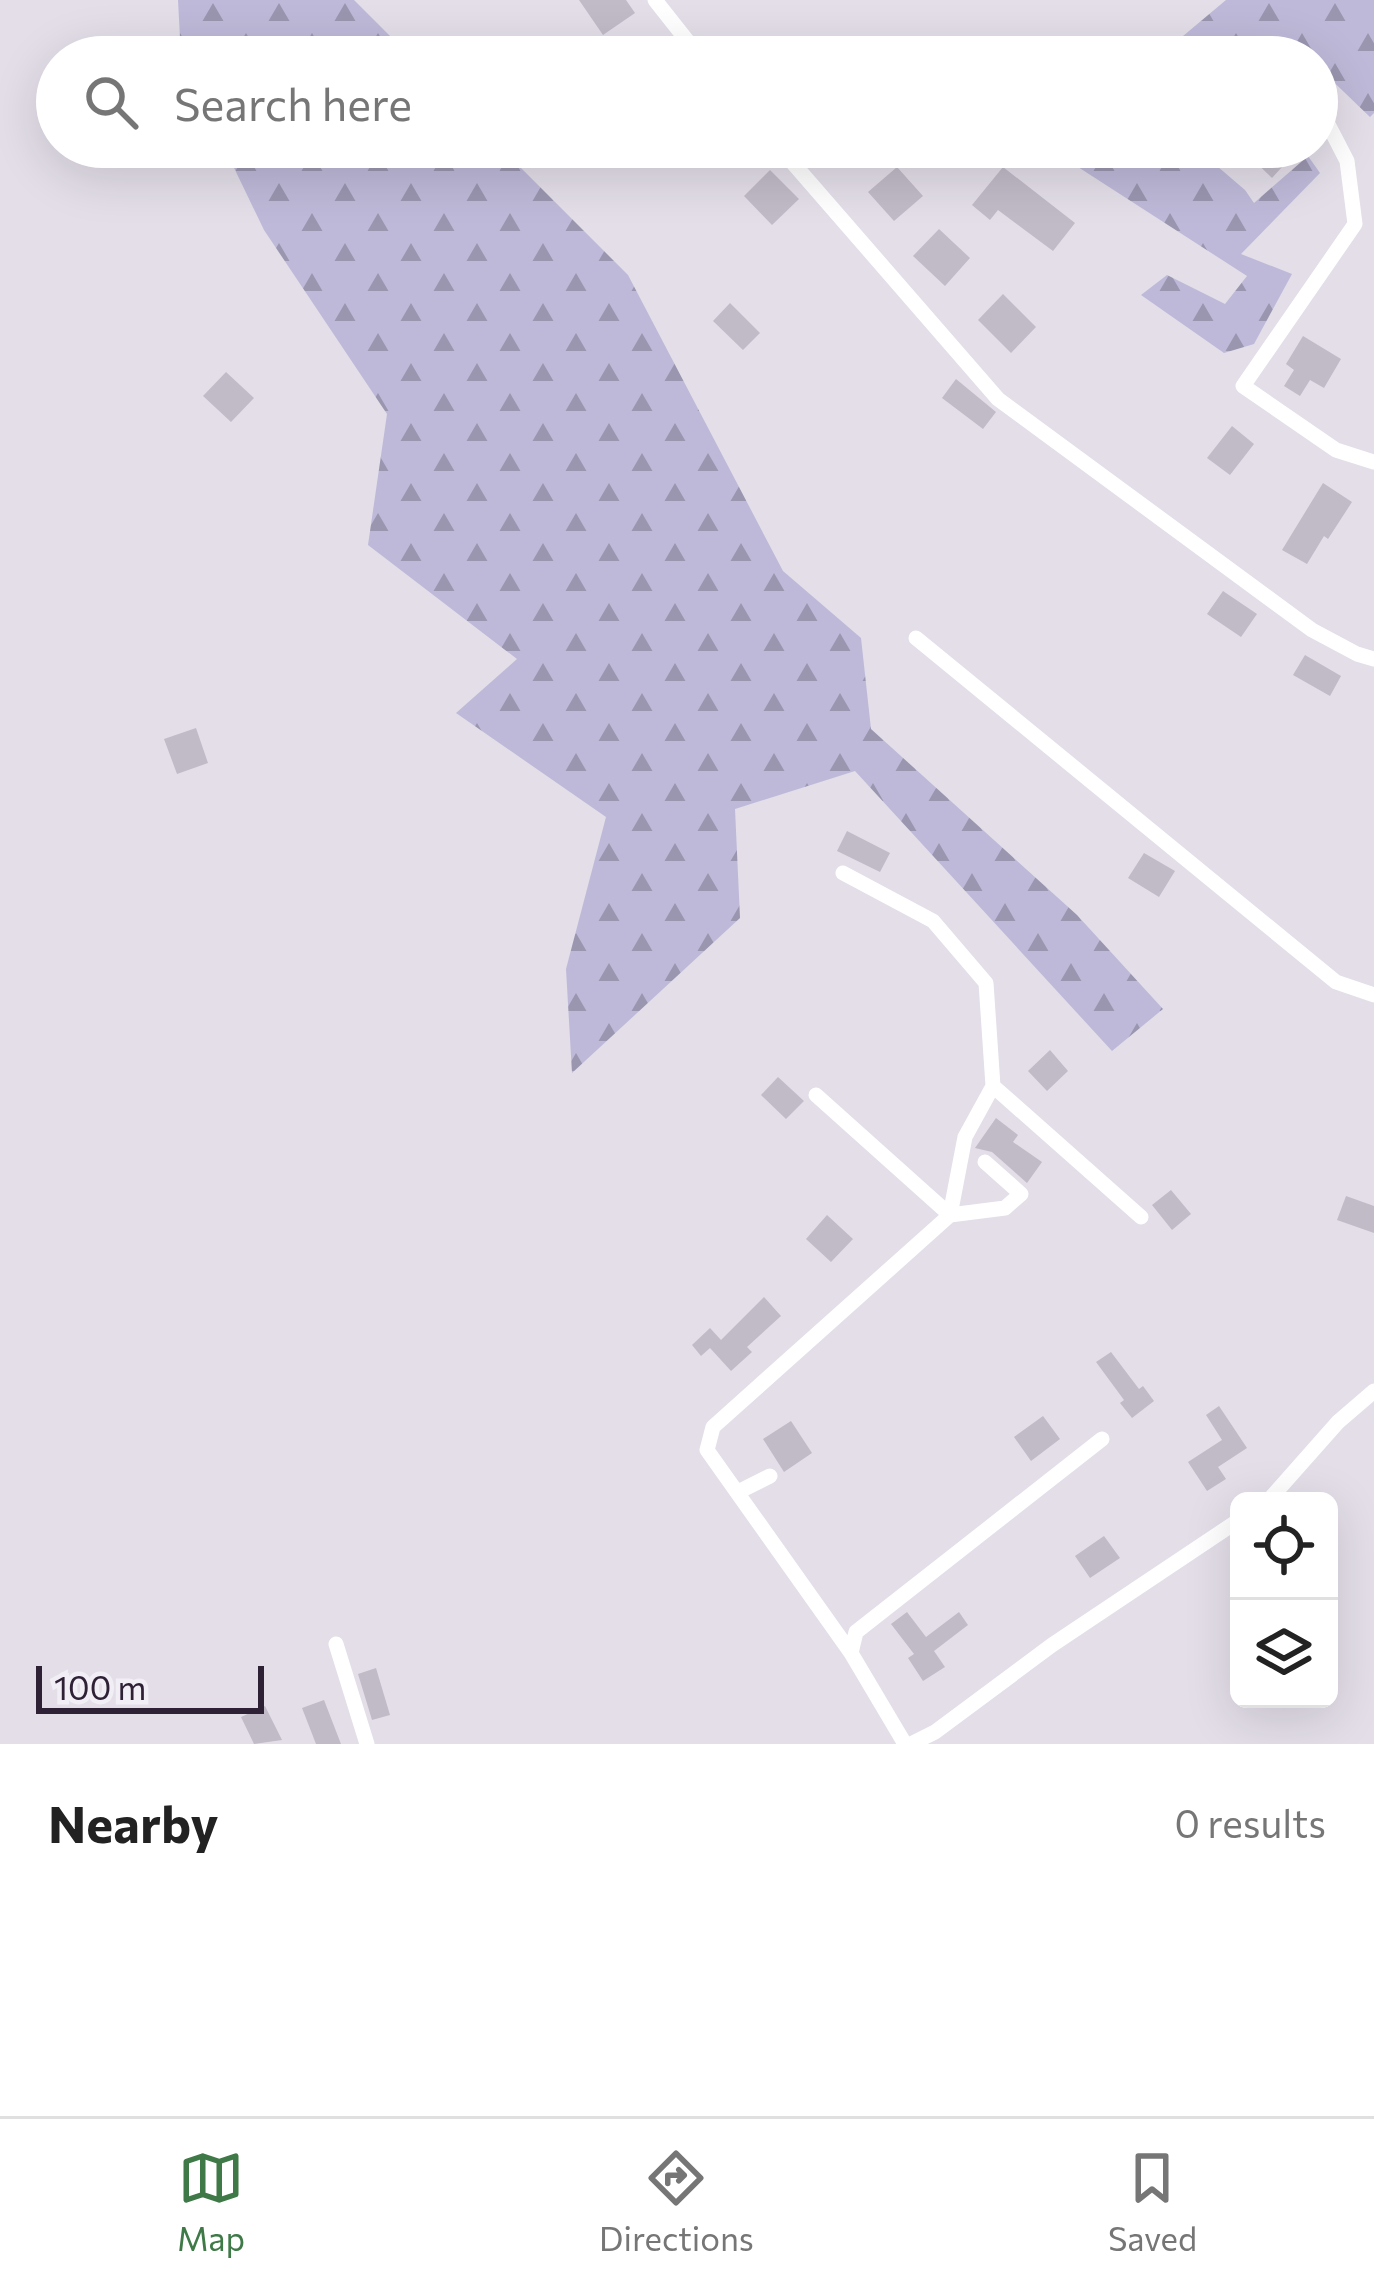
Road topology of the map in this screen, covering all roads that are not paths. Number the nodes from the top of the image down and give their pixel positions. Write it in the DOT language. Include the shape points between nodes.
graph roads {
  1 [pos="655,0"];
  2 [pos="683,36"];
  3 [pos="1338,144"];
  4 [pos="797,168"];
  5 [pos="1374,462"];
  6 [pos="916,638"];
  7 [pos="1374,658"];
  8 [pos="843,873"];
  9 [pos="1374,995"];
  10 [pos="993,1086"];
  11 [pos="816,1095"];
  12 [pos="985,1162"];
  13 [pos="950,1215"];
  14 [pos="1141,1217"];
  15 [pos="1374,1391"];
  16 [pos="1102,1438"];
  17 [pos="770,1476"];
  18 [pos="738,1492"];
  19 [pos="1276,1492"];
  20 [pos="1230,1526"];
  21 [pos="336,1644"];
  22 [pos="851,1652"];
  23 [pos="367,1744"];
  24 [pos="908,1744"];
  1 -- 2 [label="street"];
  3 -- 5 [label="street" via="1355,224 1243,386 1336,450"];
  4 -- 7 [label="street" via="998,399 1312,630"];
  6 -- 9 [label="street" via="1336,982"];
  8 -- 10 [label="street" via="933,921 986,983"];
  10 -- 13 [label="street" via="965,1137"];
  10 -- 14 [label="street"];
  11 -- 13 [label="street"];
  12 -- 13 [label="street" via="1021,1194 1005,1208"];
  13 -- 18 [label="street" via="713,1426 707,1450"];
  15 -- 19 [label="street"];
  16 -- 22 [label="street" via="856,1632"];
  17 -- 18 [label="street"];
  18 -- 22 [label="street"];
  20 -- 24 [label="street"];
  21 -- 23 [label="street"];
  22 -- 24 [label="street"];
}
